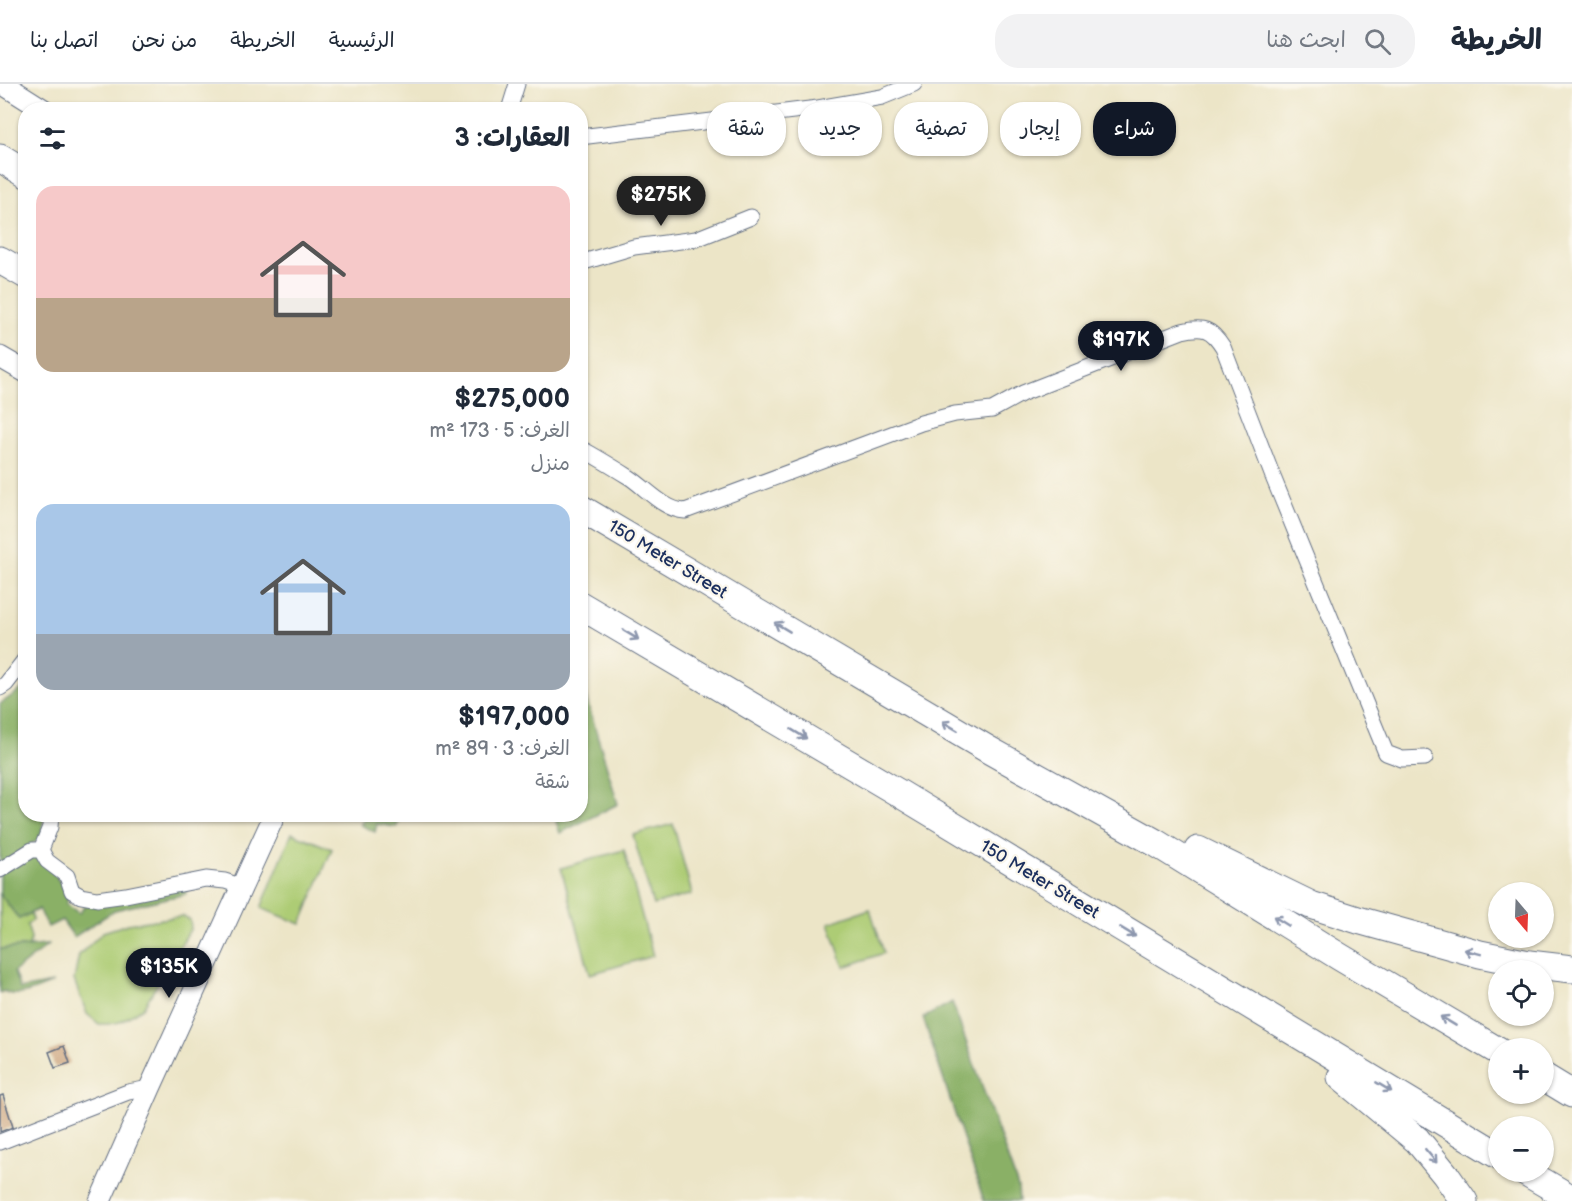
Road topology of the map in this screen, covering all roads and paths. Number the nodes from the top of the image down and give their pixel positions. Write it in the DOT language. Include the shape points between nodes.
graph roads {
  1 [pos="3,84"];
  2 [pos="517,84"];
  3 [pos="914,84"];
  4 [pos="31,102"];
  5 [pos="511,102"];
  6 [pos="588,136"];
  7 [pos="0,158"];
  8 [pos="18,169"];
  9 [pos="751,217"];
  10 [pos="0,260"];
  11 [pos="588,260"];
  12 [pos="18,270"];
  13 [pos="0,357"];
  14 [pos="18,367"];
  15 [pos="588,453"];
  16 [pos="588,513"];
  17 [pos="588,610"];
  18 [pos="18,668"];
  19 [pos="0,688"];
  20 [pos="989,750"];
  21 [pos="1425,758"];
  22 [pos="50,822"];
  23 [pos="272,822"];
  24 [pos="41,850"];
  25 [pos="0,870"];
  26 [pos="243,888"];
  27 [pos="1572,969"];
  28 [pos="1275,1022"];
  29 [pos="1488,1045"];
  30 [pos="1554,1083"];
  31 [pos="150,1088"];
  32 [pos="1572,1094"];
  33 [pos="0,1142"];
  34 [pos="1488,1149"];
  35 [pos="1543,1182"];
  36 [pos="1572,1199"];
  37 [pos="100,1201"];
  38 [pos="1464,1201"];
  1 -- 4 [label="street"];
  2 -- 5 [label="street"];
  3 -- 6 [label="street" via="882,97 818,108"];
  7 -- 8 [label="highway"];
  9 -- 11 [label="street" via="696,239 622,249"];
  10 -- 12 [label="highway"];
  13 -- 14 [label="street"];
  15 -- 21 [label="street" via="670,507 685,511 921,423 992,410 1023,393 1182,331 1206,329 1223,346 1386,753 1402,759"];
  20 -- 16 [label="highway, 150 Meter Street, one-way"];
  17 -- 28 [label="highway, 150 Meter Street, one-way"];
  18 -- 19 [label="street"];
  27 -- 20 [label="highway, one-way" via="1480,954 1311,905 1101,800"];
  29 -- 20 [label="highway, 150 Meter Street, one-way" via="1156,843"];
  22 -- 24 [label="street"];
  23 -- 26 [label="street"];
  24 -- 25 [label="street" via="32,850"];
  24 -- 26 [label="street" via="47,861 67,876 72,891 81,896 98,899 206,879"];
  26 -- 31 [label="street"];
  28 -- 34 [label="highway, 150 Meter Street, one-way"];
  28 -- 38 [label="highway, one-way" via="1417,1140"];
  30 -- 32 [label="highway"];
  31 -- 33 [label="street" via="128,1092"];
  31 -- 37 [label="street"];
  35 -- 36 [label="highway"];
}
